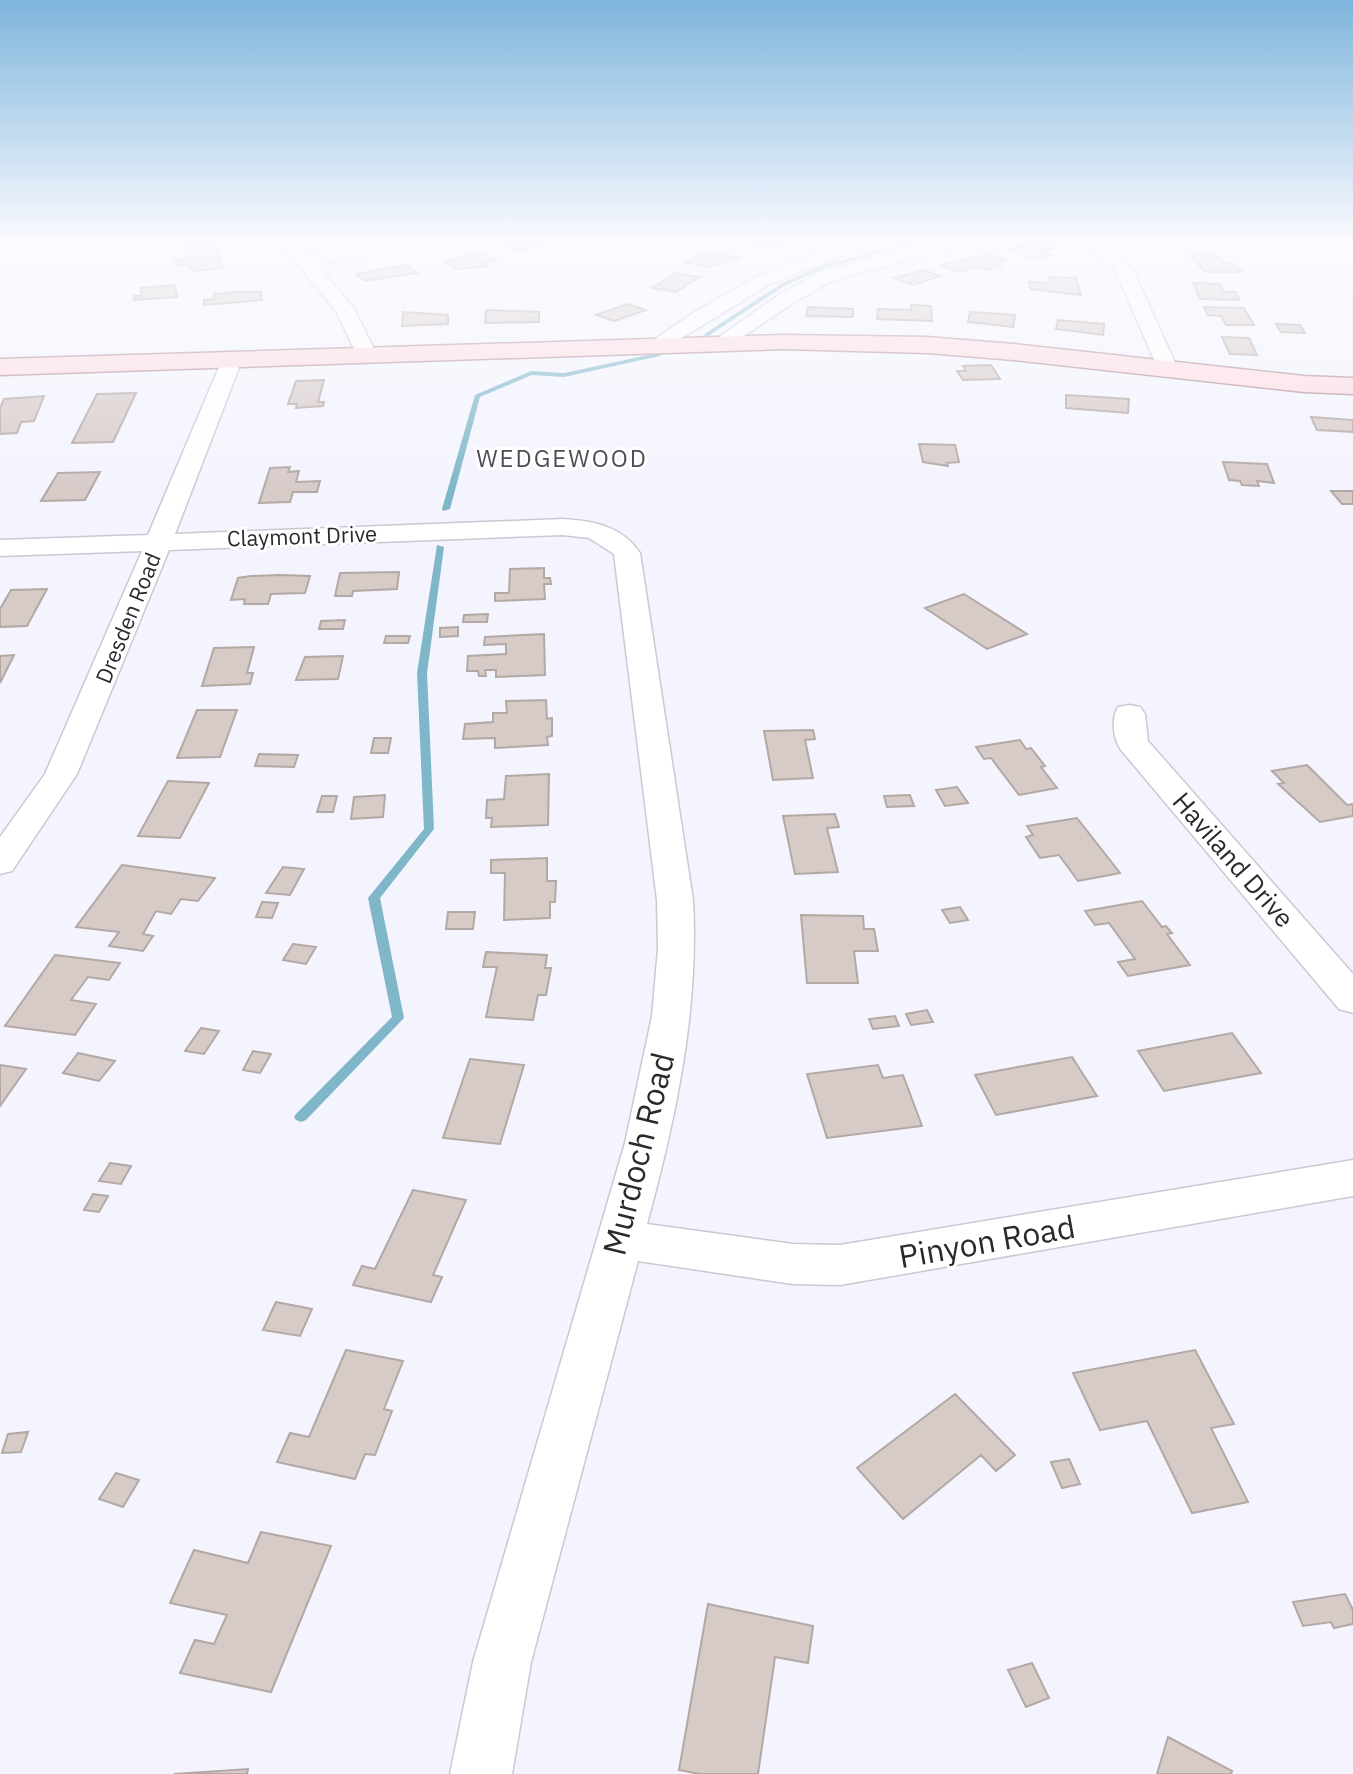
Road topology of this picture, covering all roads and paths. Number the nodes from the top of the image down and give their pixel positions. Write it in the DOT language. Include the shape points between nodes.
graph roads {
  1 [pos="353,324"];
  2 [pos="690,324"];
  3 [pos="749,324"];
  4 [pos="1147,324"];
  5 [pos="719,344"];
  6 [pos="655,346"];
  7 [pos="367,355"];
  8 [pos="232,360"];
  9 [pos="0,367"];
  10 [pos="1167,369"];
  11 [pos="1353,386"];
  12 [pos="603,533"];
  13 [pos="159,540"];
  14 [pos="0,548"];
  15 [pos="1129,714"];
  16 [pos="10,833"];
  17 [pos="0,863"];
  18 [pos="1353,999"];
  19 [pos="1353,1178"];
  20 [pos="620,1239"];
  21 [pos="481,1774"];
  1 -- 7 [label="street"];
  2 -- 6 [label="street"];
  3 -- 5 [label="street"];
  4 -- 10 [label="street"];
  5 -- 6 [label="main road"];
  5 -- 10 [label="main road" via="927,345"];
  6 -- 7 [label="main road"];
  7 -- 8 [label="main road"];
  8 -- 9 [label="main road"];
  8 -- 13 [label="street, Dresden Road"];
  10 -- 11 [label="main road"];
  12 -- 13 [label="street, Claymont Drive" via="563,527"];
  12 -- 20 [label="street, Murdoch Road" via="623,547 632,573 677,949 672,1016 647,1143"];
  13 -- 14 [label="street, Claymont Drive"];
  13 -- 16 [label="street, Dresden Road" via="61,774"];
  15 -- 18 [label="street, Haviland Drive" via="1132,743"];
  16 -- 17 [label="street, Dresden Road"];
  19 -- 20 [label="street, Pinyon Road" via="840,1265 793,1264"];
  20 -- 21 [label="street, Murdoch Road" via="502,1662"];
}
